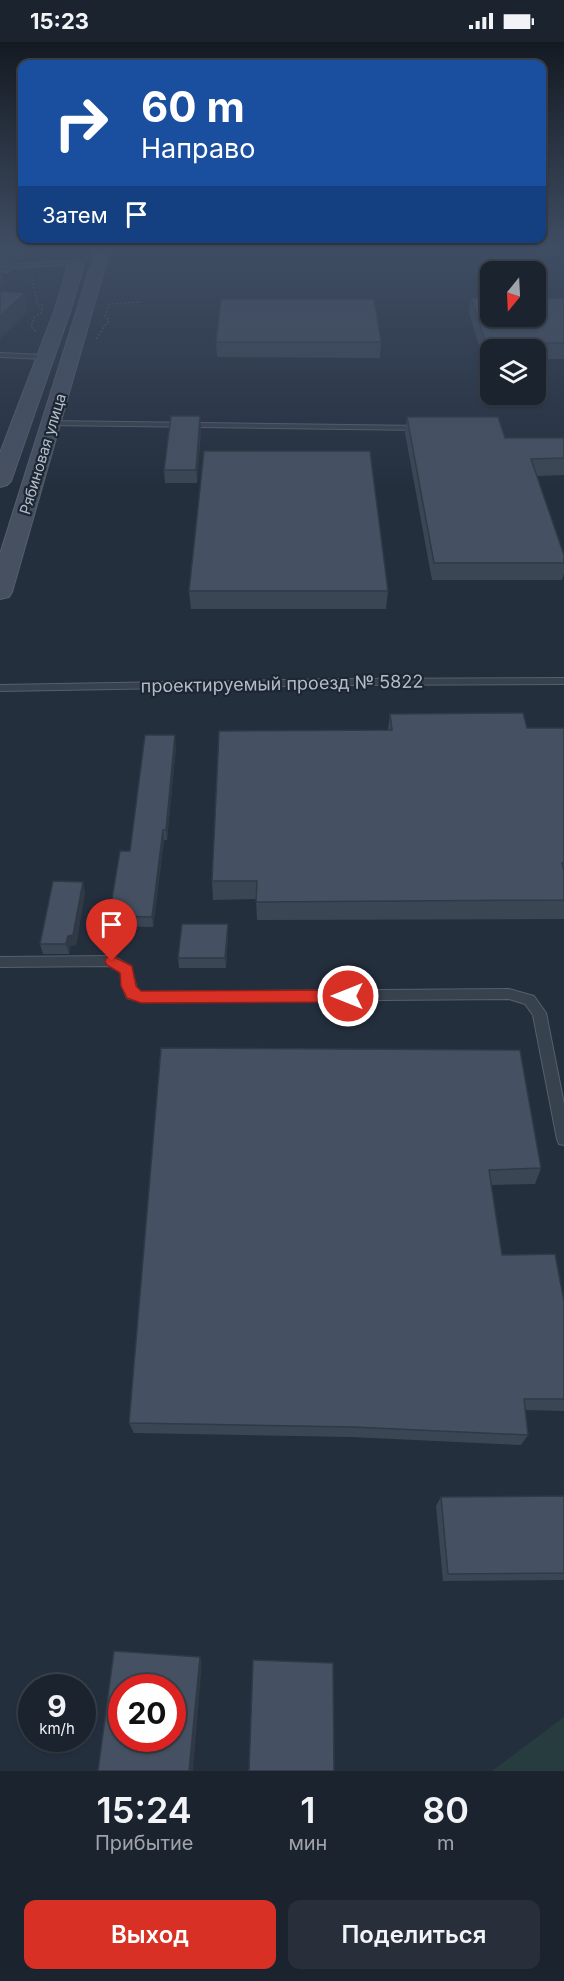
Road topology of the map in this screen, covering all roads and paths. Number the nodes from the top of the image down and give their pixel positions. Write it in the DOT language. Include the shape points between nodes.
graph roads {
  1 [pos="56,327"];
  2 [pos="81,327"];
  3 [pos="106,327"];
  4 [pos="95,340"];
  5 [pos="0,355"];
  6 [pos="45,357"];
  7 [pos="52,423"];
  8 [pos="423,428"];
  9 [pos="2,471"];
  10 [pos="0,592"];
  11 [pos="564,681"];
  12 [pos="0,688"];
  13 [pos="0,962"];
  14 [pos="564,1139"];
  1 -- 6 [label="main road, Рябиновая улица"];
  2 -- 7 [label="main road, Рябиновая улица"];
  3 -- 4 [label="path"];
  5 -- 6 [label="lane"];
  6 -- 9 [label="main road, Рябиновая улица"];
  7 -- 8 [label="lane"];
  7 -- 10 [label="main road, Рябиновая улица"];
  11 -- 12 [label="lane, проектируемый проезд № 5822"];
  13 -- 14 [label="lane" via="112,961 127,970 132,994 141,997 509,994 529,1000 539,1013"];
}
